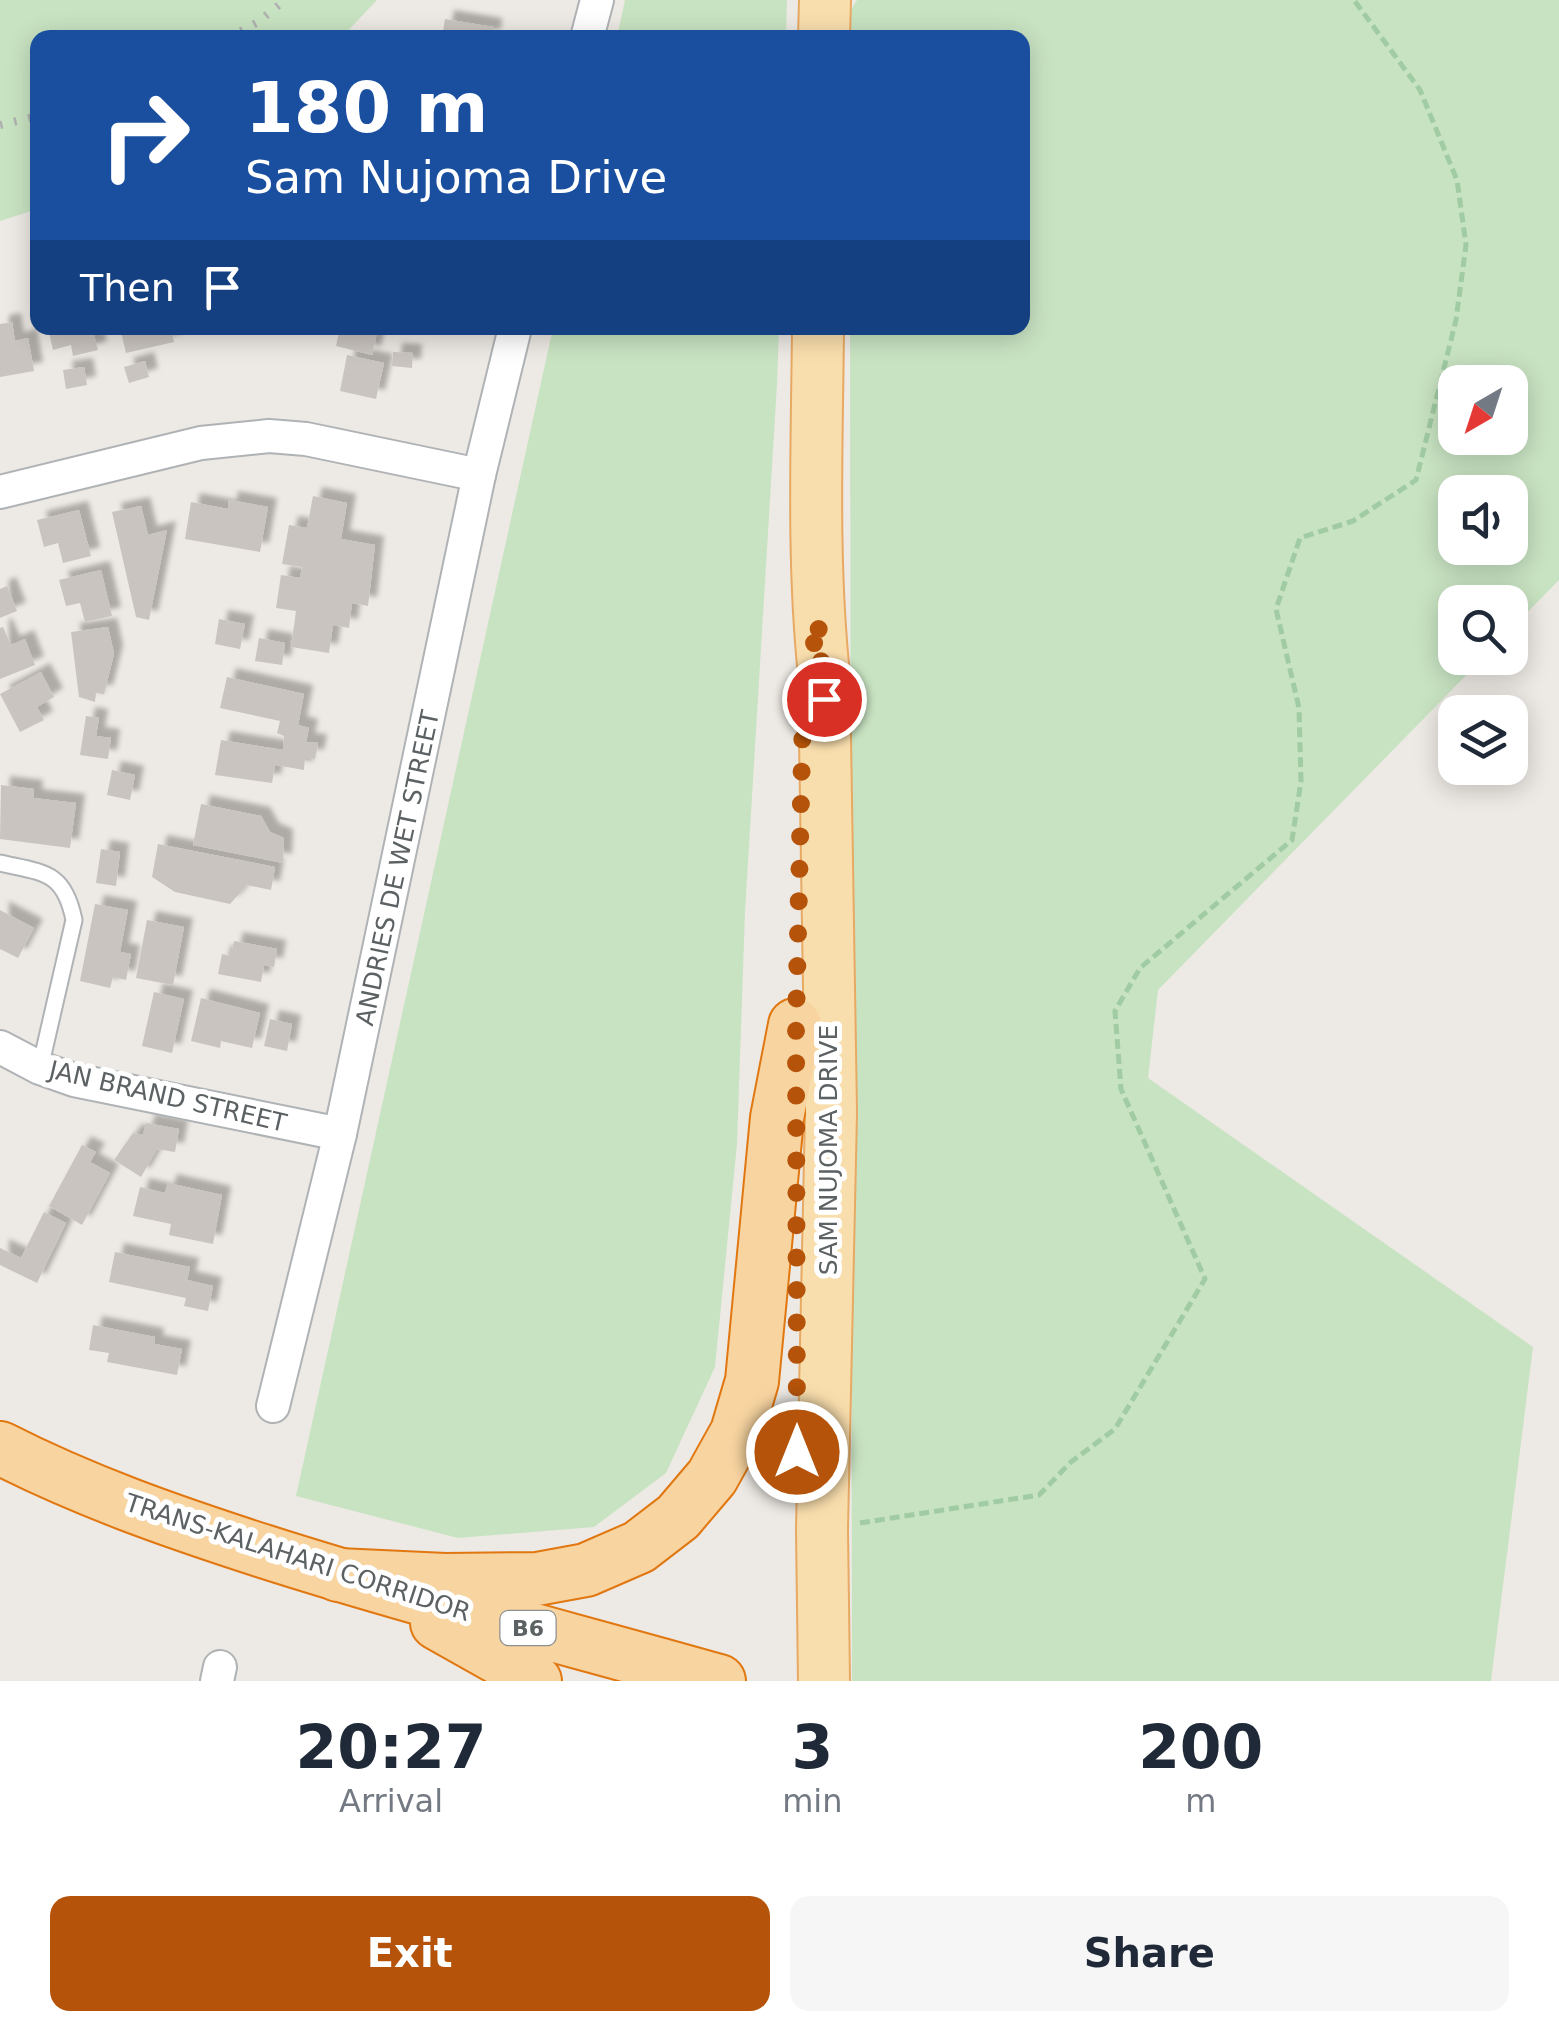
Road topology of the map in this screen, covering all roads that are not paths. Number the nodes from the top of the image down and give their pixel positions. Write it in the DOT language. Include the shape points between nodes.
graph roads {
  1 [pos="597,0"];
  2 [pos="825,0"];
  3 [pos="590,30"];
  4 [pos="824,30"];
  5 [pos="513,335"];
  6 [pos="818,335"];
  7 [pos="478,475"];
  8 [pos="0,492"];
  9 [pos="818,620"];
  10 [pos="0,863"];
  11 [pos="796,1025"];
  12 [pos="0,1047"];
  13 [pos="40,1068"];
  14 [pos="340,1134"];
  15 [pos="273,1406"];
  16 [pos="0,1448"];
  17 [pos="338,1575"];
  18 [pos="535,1681"];
  19 [pos="719,1681"];
  20 [pos="798,1681"];
  21 [pos="824,1681"];
  1 -- 3 [label="street"];
  2 -- 4 [label="main road"];
  5 -- 7 [label="street, ANDRIES DE WET STREET"];
  6 -- 9 [label="main road, SAM NUJOMA DRIVE"];
  7 -- 8 [label="street" via="269,436 202,443"];
  7 -- 14 [label="street, ANDRIES DE WET STREET"];
  9 -- 11 [label="main road, SAM NUJOMA DRIVE" via="803,708"];
  9 -- 21 [label="main road, SAM NUJOMA DRIVE" via="831,1114"];
  10 -- 13 [label="lane" via="57,881 74,920"];
  11 -- 17 [label="highway" via="777,1118 752,1381 737,1432 678,1518 639,1547 586,1570 536,1579"];
  11 -- 20 [label="main road, SAM NUJOMA DRIVE"];
  12 -- 13 [label="street, JAN BRAND STREET"];
  13 -- 14 [label="street, JAN BRAND STREET"];
  14 -- 15 [label="street, ANDRIES DE WET STREET"];
  16 -- 17 [label="highway, TRANS-KALAHARI CORRIDOR / B6" via="176,1522"];
  17 -- 18 [label="highway, B6" via="448,1628"];
  17 -- 19 [label="highway, TRANS-KALAHARI CORRIDOR / B6"];
}
